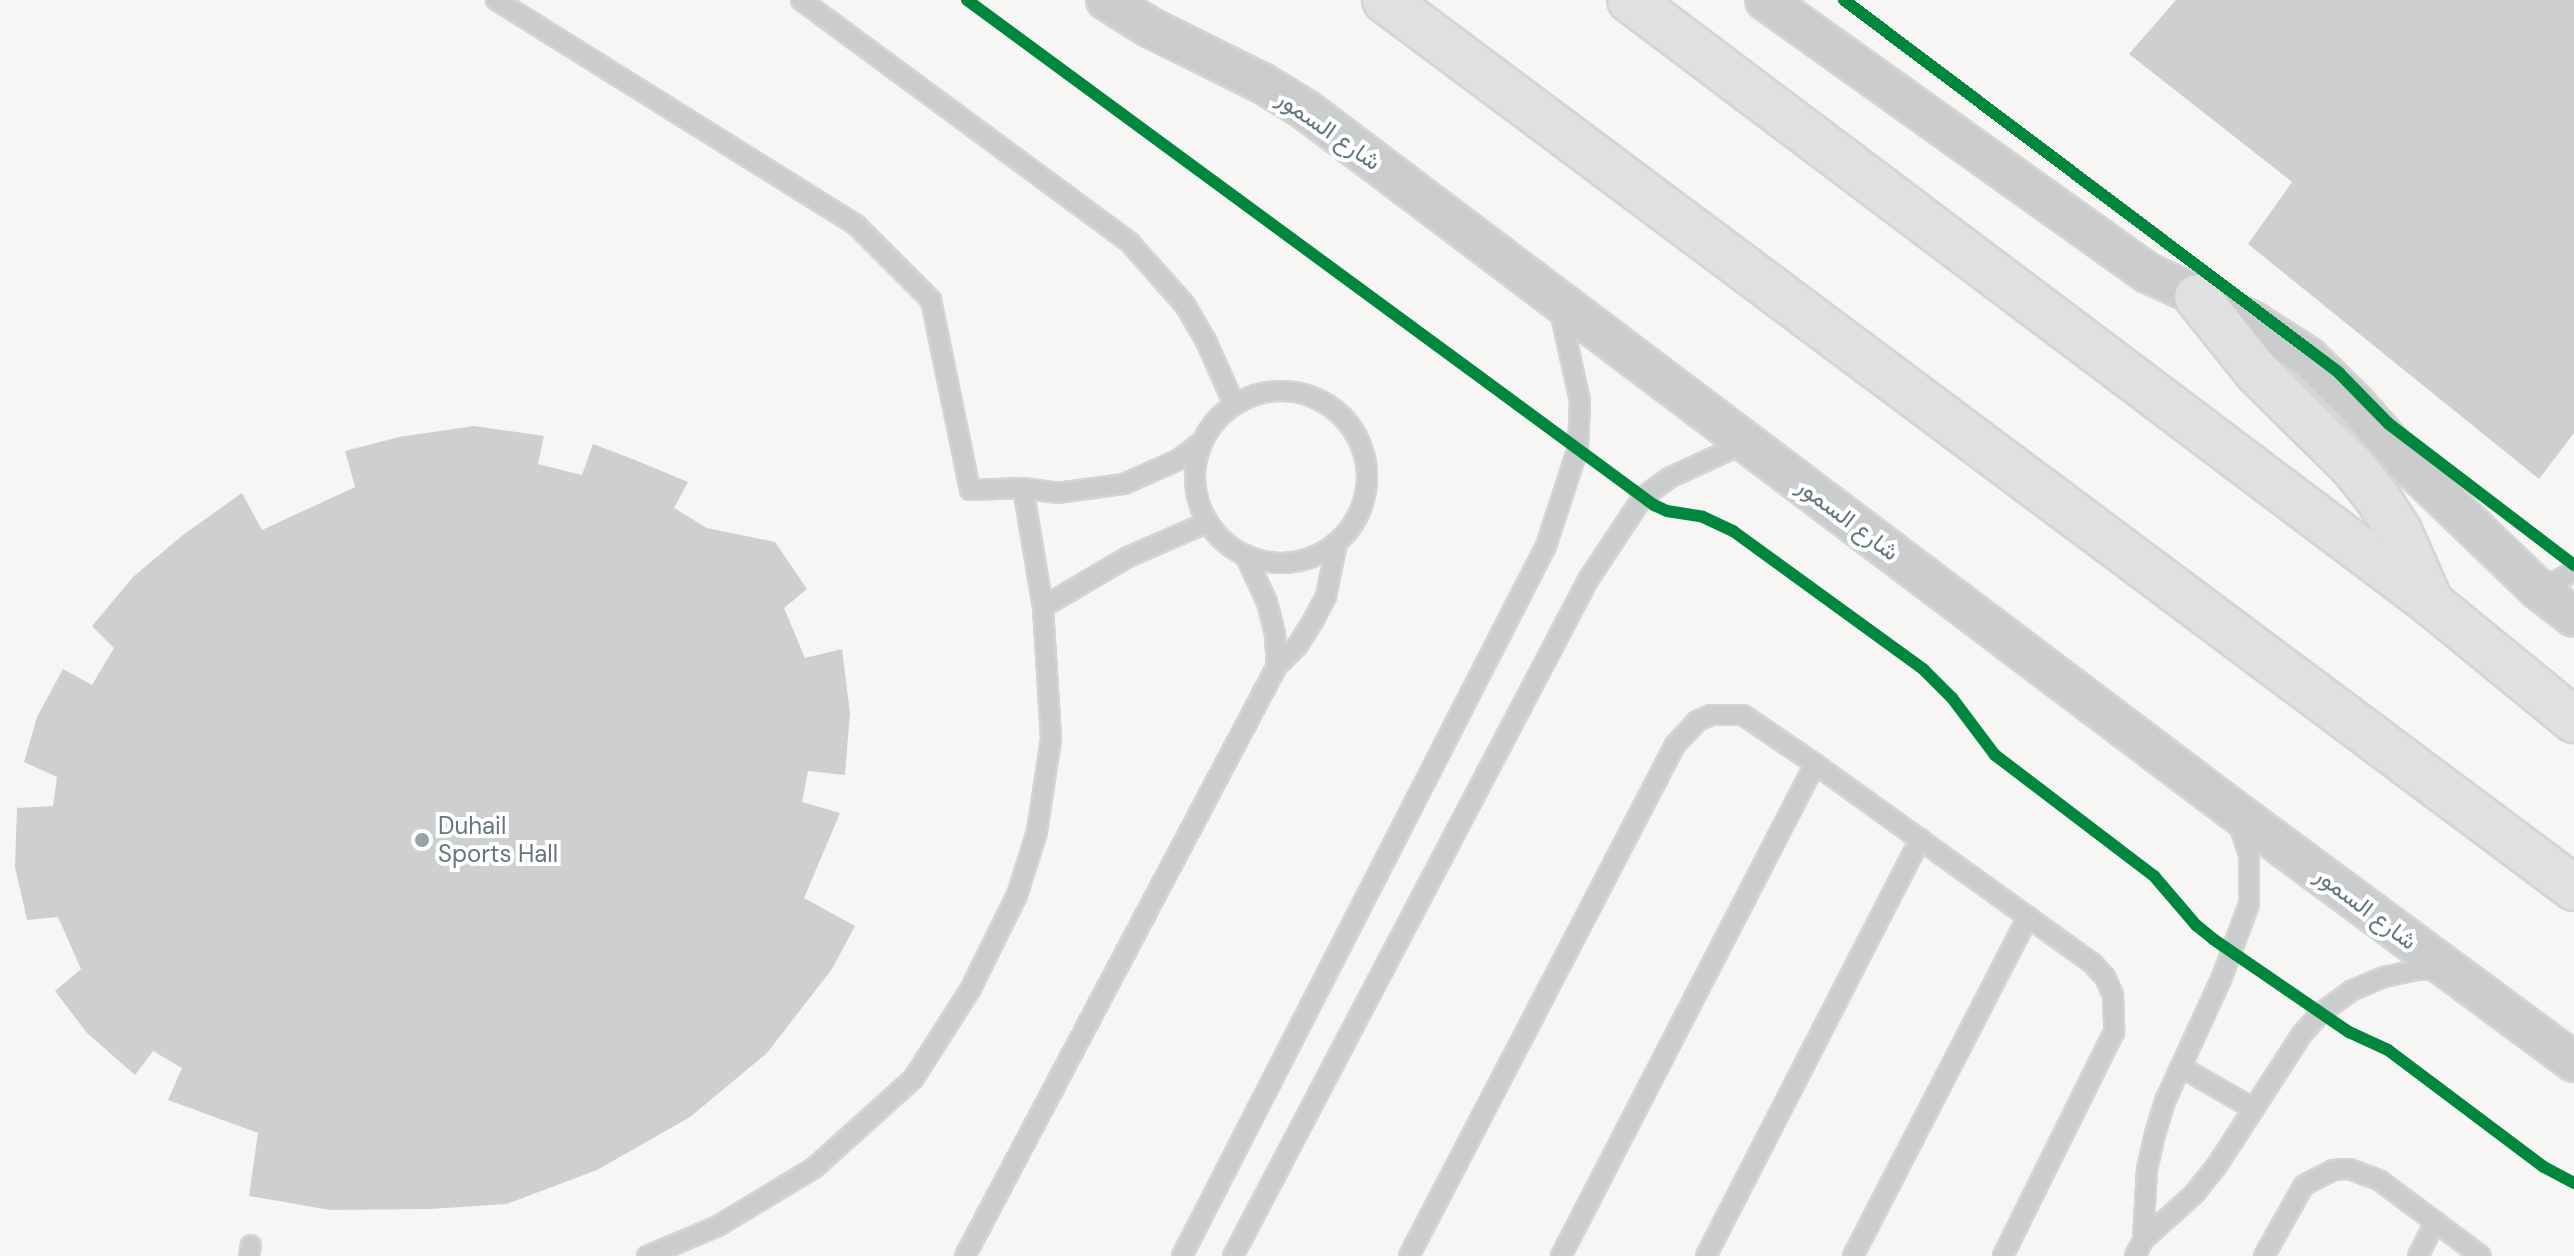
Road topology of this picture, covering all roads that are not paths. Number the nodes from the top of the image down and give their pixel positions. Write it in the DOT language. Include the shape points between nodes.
graph roads {
  1 [pos="496,0"];
  2 [pos="801,0"];
  3 [pos="1106,0"];
  4 [pos="1385,0"];
  5 [pos="1630,0"];
  6 [pos="1765,0"];
  7 [pos="2197,297"];
  8 [pos="1557,299"];
  9 [pos="1234,404"];
  10 [pos="1202,442"];
  11 [pos="1745,443"];
  12 [pos="1023,488"];
  13 [pos="1208,522"];
  14 [pos="1337,543"];
  15 [pos="1245,555"];
  16 [pos="2574,571"];
  17 [pos="2539,590"];
  18 [pos="2431,603"];
  19 [pos="1043,607"];
  20 [pos="2574,617"];
  21 [pos="1277,666"];
  22 [pos="2574,720"];
  23 [pos="1815,764"];
  24 [pos="2232,809"];
  25 [pos="1920,839"];
  26 [pos="2574,888"];
  27 [pos="2028,917"];
  28 [pos="2450,970"];
  29 [pos="2574,1062"];
  30 [pos="2181,1067"];
  31 [pos="2254,1109"];
  32 [pos="2436,1221"];
  33 [pos="2139,1248"];
  34 [pos="647,1256"];
  35 [pos="965,1256"];
  36 [pos="1182,1256"];
  37 [pos="1233,1256"];
  38 [pos="1409,1256"];
  39 [pos="1561,1256"];
  40 [pos="1706,1256"];
  41 [pos="1853,1256"];
  42 [pos="2003,1256"];
  43 [pos="2264,1256"];
  44 [pos="2418,1256"];
  45 [pos="2481,1256"];
  1 -- 12 [label="lane" via="856,225 931,300 970,490"];
  2 -- 9 [label="lane" via="1130,243 1185,305"];
  3 -- 8 [label="street, شارع السمور" via="1306,110"];
  4 -- 26 [label="main road"];
  5 -- 18 [label="main road"];
  6 -- 7 [label="street" via="2148,273"];
  7 -- 17 [label="street" via="2252,321 2308,357 2411,467"];
  7 -- 18 [label="main road" via="2257,372 2377,497 2411,554"];
  8 -- 11 [label="street, شارع السمور"];
  8 -- 36 [label="lane" via="1580,401 1578,448 1546,546"];
  9 -- 10 [label="lane"];
  9 -- 14 [label="lane" via="1258,393 1284,390 1333,406 1351,425 1363,448 1364,500"];
  10 -- 12 [label="lane" via="1178,460 1124,484 1057,493"];
  10 -- 13 [label="lane" via="1194,474"];
  11 -- 24 [label="street, شارع السمور"];
  11 -- 37 [label="lane" via="1671,477 1643,497 1588,580"];
  12 -- 19 [label="lane"];
  13 -- 15 [label="lane"];
  13 -- 19 [label="lane" via="1128,557"];
  14 -- 15 [label="lane" via="1289,563"];
  14 -- 21 [label="lane" via="1326,596 1298,645"];
  15 -- 21 [label="lane" via="1267,602"];
  16 -- 17 [label="lane"];
  17 -- 20 [label="street"];
  18 -- 22 [label="main road"];
  19 -- 34 [label="lane" via="1051,739 1037,832 1017,895 970,990 913,1079 814,1168 718,1226"];
  21 -- 35 [label="lane"];
  23 -- 25 [label="lane"];
  23 -- 38 [label="lane" via="1743,715 1711,715 1684,732"];
  23 -- 39 [label="lane"];
  24 -- 28 [label="street, شارع السمور"];
  24 -- 30 [label="lane" via="2249,855 2249,904"];
  25 -- 27 [label="lane"];
  25 -- 40 [label="lane"];
  27 -- 41 [label="lane"];
  27 -- 42 [label="lane" via="2105,977 2116,1014 2106,1050"];
  28 -- 29 [label="street, شارع السمور"];
  28 -- 31 [label="lane" via="2384,977 2331,1005 2302,1034"];
  30 -- 31 [label="lane"];
  30 -- 33 [label="lane" via="2166,1099 2147,1169"];
  31 -- 33 [label="lane" via="2194,1194"];
  32 -- 43 [label="lane" via="2365,1173 2333,1170 2304,1185"];
  32 -- 44 [label="lane"];
  32 -- 45 [label="lane"];
}
